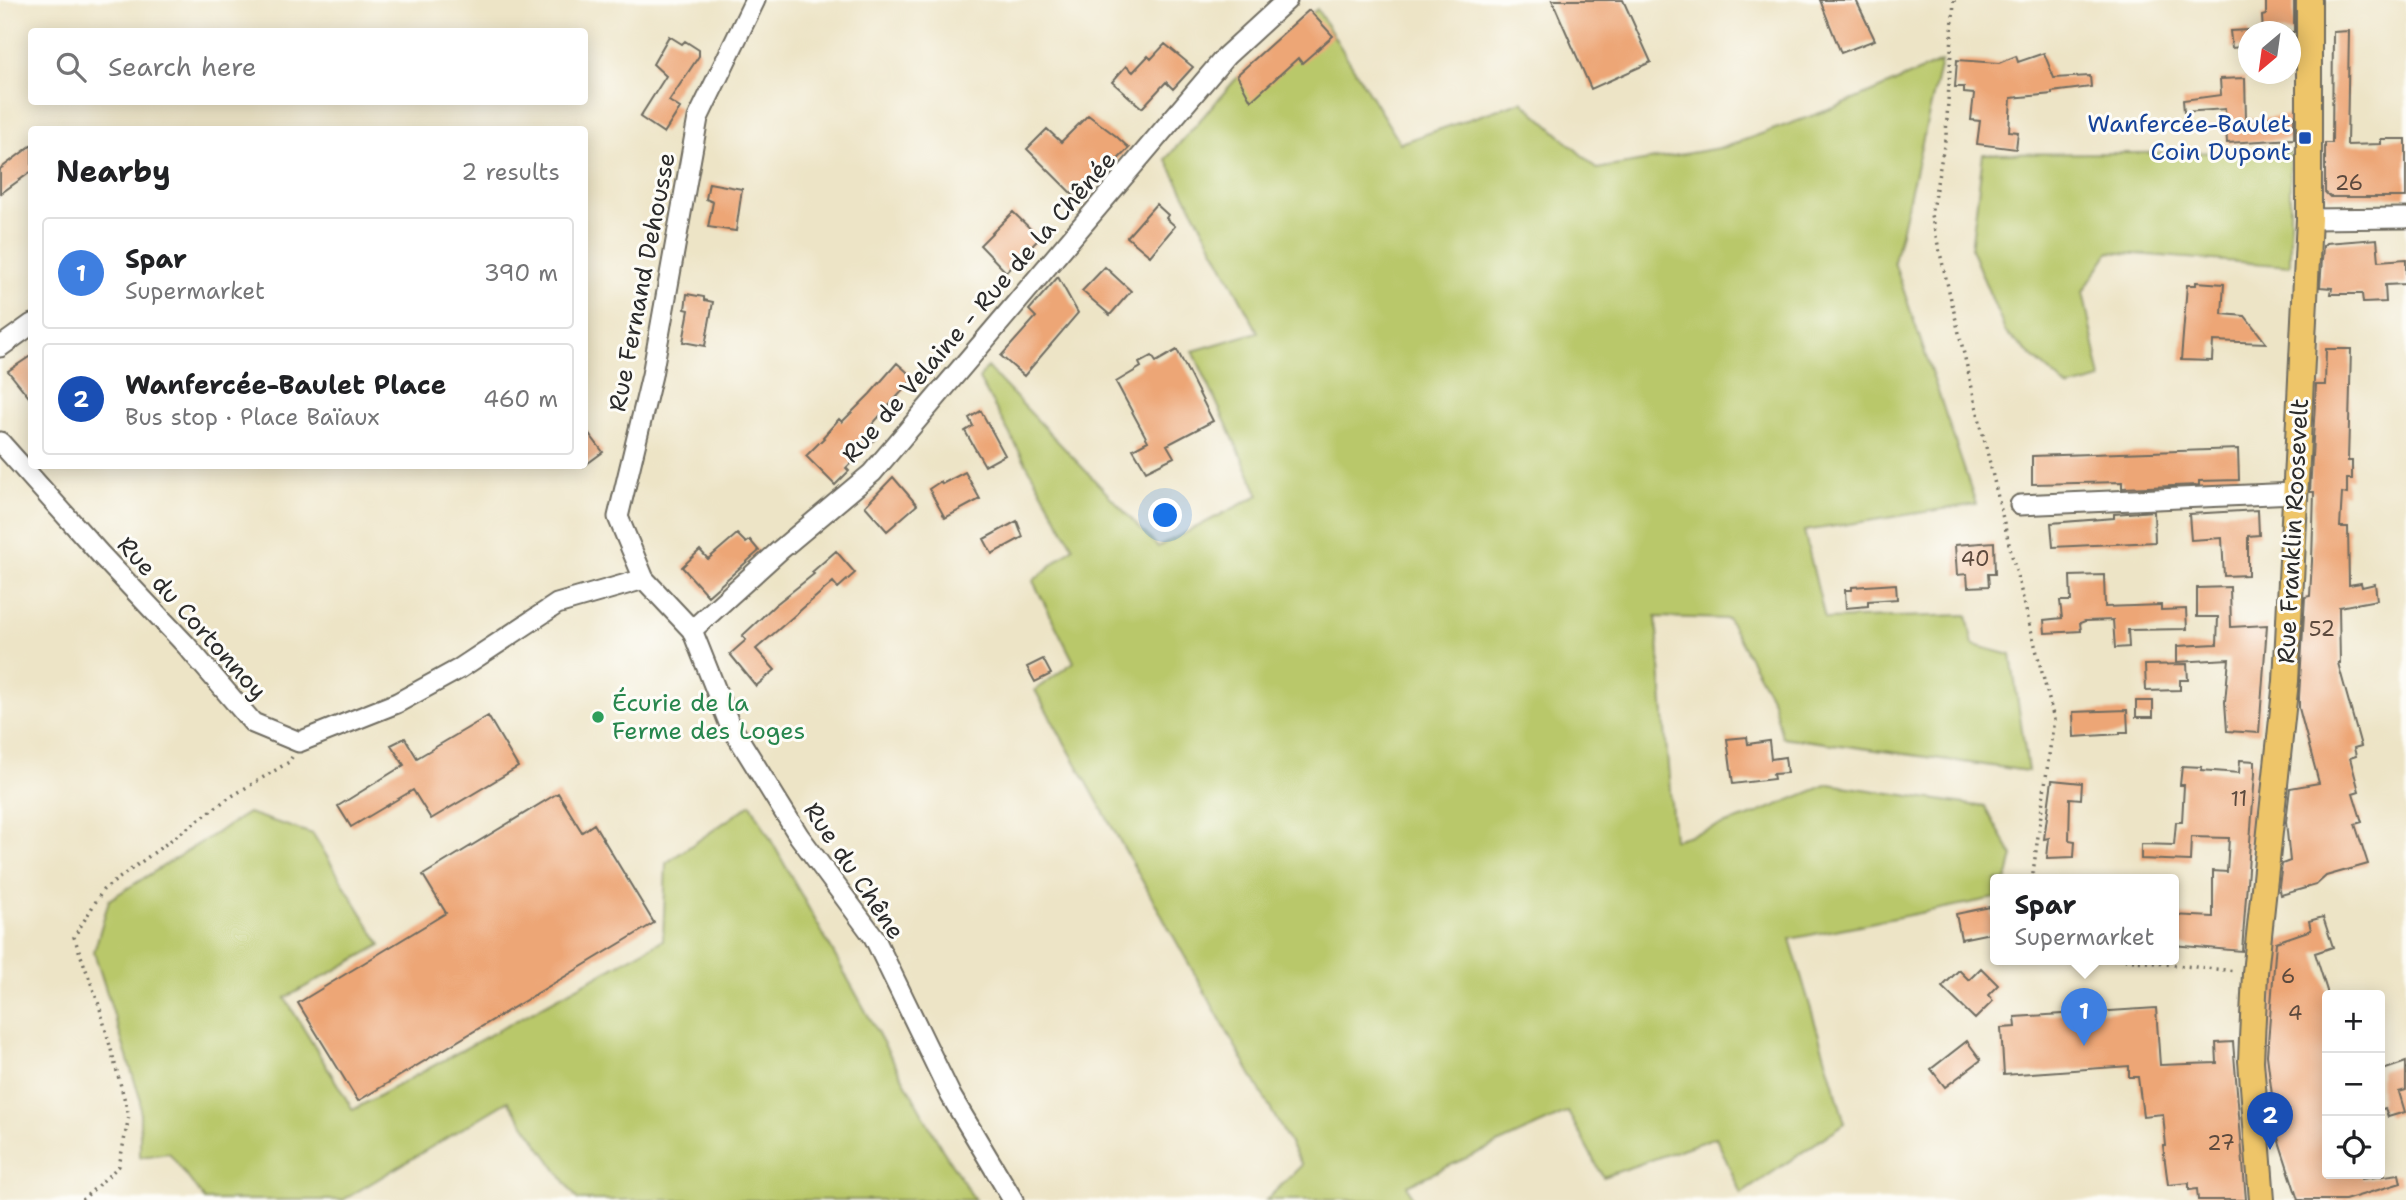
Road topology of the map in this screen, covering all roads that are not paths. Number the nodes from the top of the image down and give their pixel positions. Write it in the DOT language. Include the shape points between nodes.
graph roads {
  1 [pos="755,0"];
  2 [pos="1287,0"];
  3 [pos="2309,0"];
  4 [pos="2406,218"];
  5 [pos="2309,219"];
  6 [pos="28,327"];
  7 [pos="0,347"];
  8 [pos="0,442"];
  9 [pos="2295,493"];
  10 [pos="2020,505"];
  11 [pos="644,579"];
  12 [pos="692,630"];
  13 [pos="1013,1200"];
  14 [pos="2262,1200"];
  1 -- 11 [label="street, Rue Fernand Dehousse" via="698,118 652,375 618,517"];
  2 -- 12 [label="street, Rue de Velaine - Rue de la Chênée" via="1226,56 872,472"];
  3 -- 5 [label="main road, Rue Franklin Roosevelt"];
  4 -- 5 [label="street"];
  5 -- 9 [label="main road, Rue Franklin Roosevelt"];
  6 -- 7 [label="street"];
  8 -- 11 [label="street, Rue du Cortonnoy" via="253,723 299,742 407,697 459,669 557,604"];
  9 -- 10 [label="street"];
  9 -- 14 [label="main road, Rue Franklin Roosevelt" via="2286,681 2255,973 2251,1061"];
  11 -- 12 [label="street, Rue du Chêne"];
  12 -- 13 [label="street, Rue du Chêne" via="729,723 799,836 874,937 951,1096"];
}
